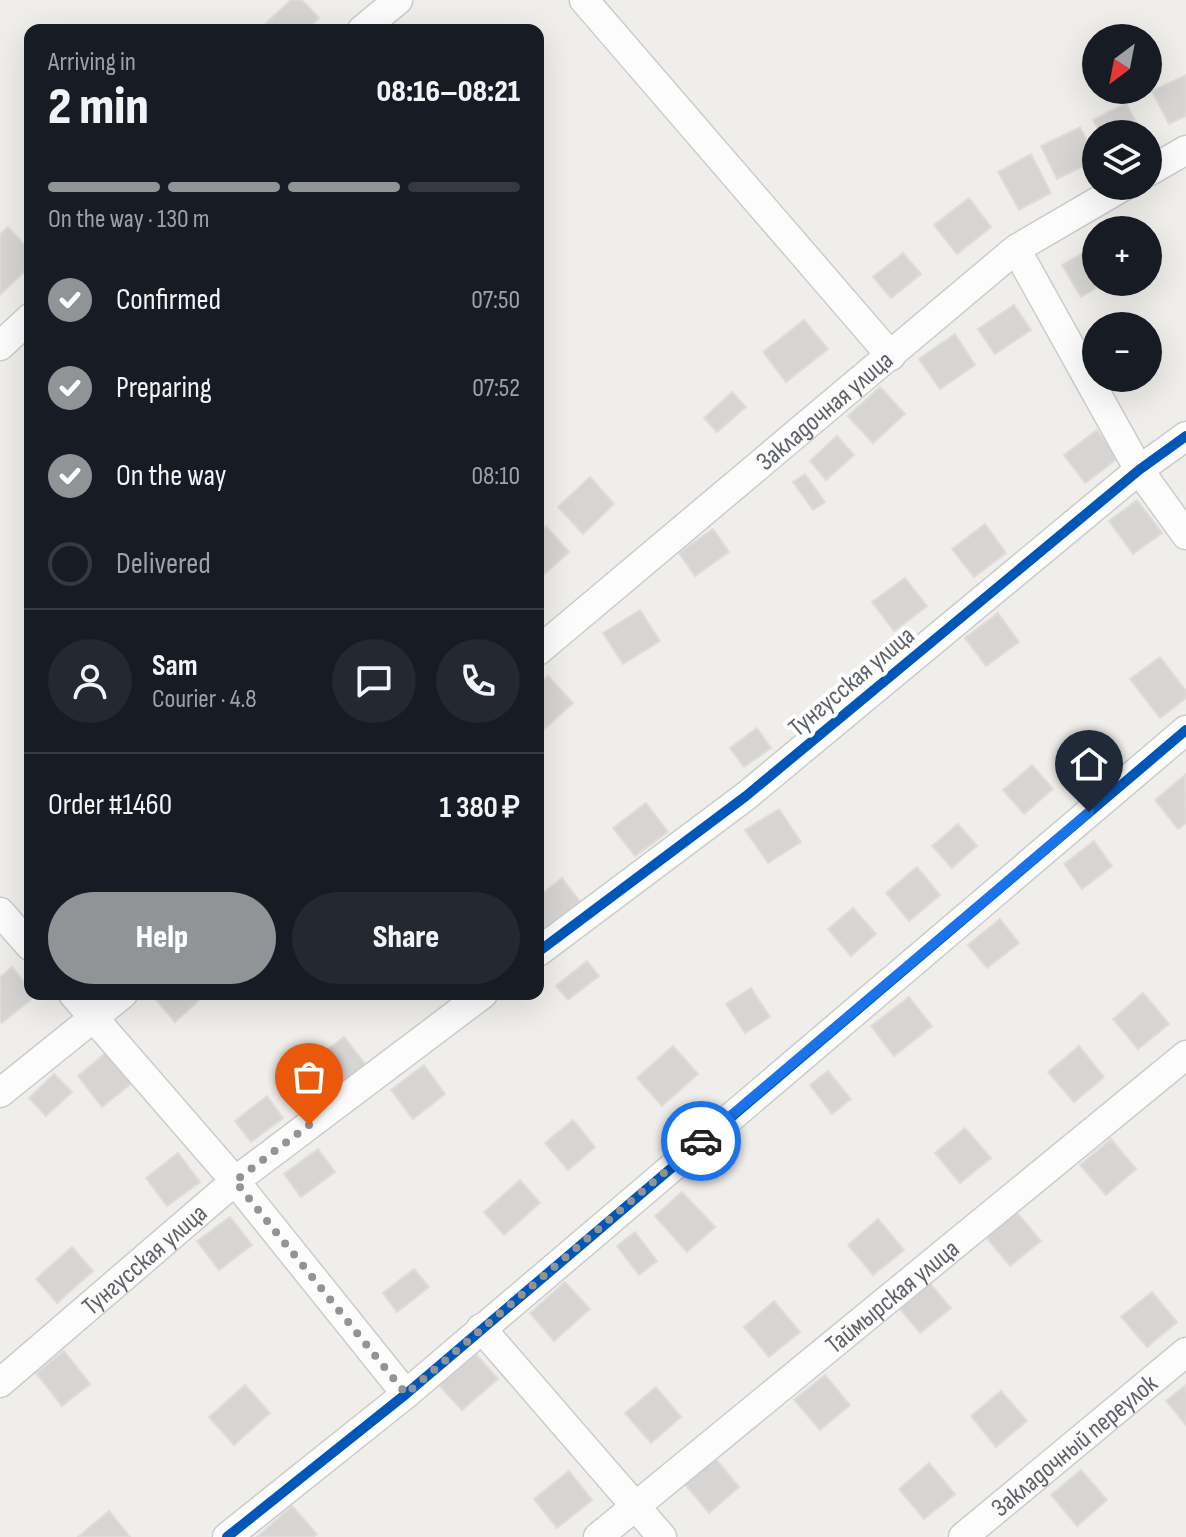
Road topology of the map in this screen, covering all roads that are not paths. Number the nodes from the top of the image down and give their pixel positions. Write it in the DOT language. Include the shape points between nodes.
graph roads {
  1 [pos="398,0"];
  2 [pos="584,0"];
  3 [pos="369,24"];
  4 [pos="1186,150"];
  5 [pos="1162,164"];
  6 [pos="1100,200"];
  7 [pos="1016,249"];
  8 [pos="24,324"];
  9 [pos="0,346"];
  10 [pos="891,356"];
  11 [pos="1186,436"];
  12 [pos="1139,470"];
  13 [pos="1186,535"];
  14 [pos="544,646"];
  15 [pos="1186,730"];
  16 [pos="0,912"];
  17 [pos="24,939"];
  18 [pos="544,948"];
  19 [pos="78,1000"];
  20 [pos="116,1000"];
  21 [pos="475,1000"];
  22 [pos="94,1018"];
  23 [pos="1186,1055"];
  24 [pos="0,1093"];
  25 [pos="235,1181"];
  26 [pos="481,1328"];
  27 [pos="1186,1352"];
  28 [pos="0,1383"];
  29 [pos="406,1394"];
  30 [pos="635,1506"];
  31 [pos="227,1537"];
  32 [pos="598,1537"];
  33 [pos="662,1537"];
  34 [pos="963,1537"];
  1 -- 3 [label="street"];
  2 -- 10 [label="street"];
  4 -- 5 [label="street"];
  6 -- 7 [label="street, Закладочная улица"];
  7 -- 10 [label="street, Закладочная улица"];
  7 -- 12 [label="street"];
  8 -- 9 [label="street"];
  10 -- 14 [label="street, Закладочная улица"];
  11 -- 12 [label="street, Тунгусская улица"];
  12 -- 13 [label="street"];
  12 -- 18 [label="street, Тунгусская улица" via="746,796"];
  15 -- 26 [label="street"];
  16 -- 17 [label="street"];
  19 -- 22 [label="street"];
  20 -- 22 [label="street"];
  21 -- 25 [label="street, Тунгусская улица"];
  22 -- 24 [label="street"];
  22 -- 25 [label="street"];
  23 -- 30 [label="street, Таймырская улица"];
  25 -- 28 [label="street, Тунгусская улица"];
  25 -- 29 [label="street"];
  26 -- 29 [label="street"];
  26 -- 30 [label="street"];
  27 -- 34 [label="street, Закладочный переулок"];
  29 -- 31 [label="street"];
  30 -- 32 [label="street, Таймырская улица"];
  30 -- 33 [label="street"];
}
